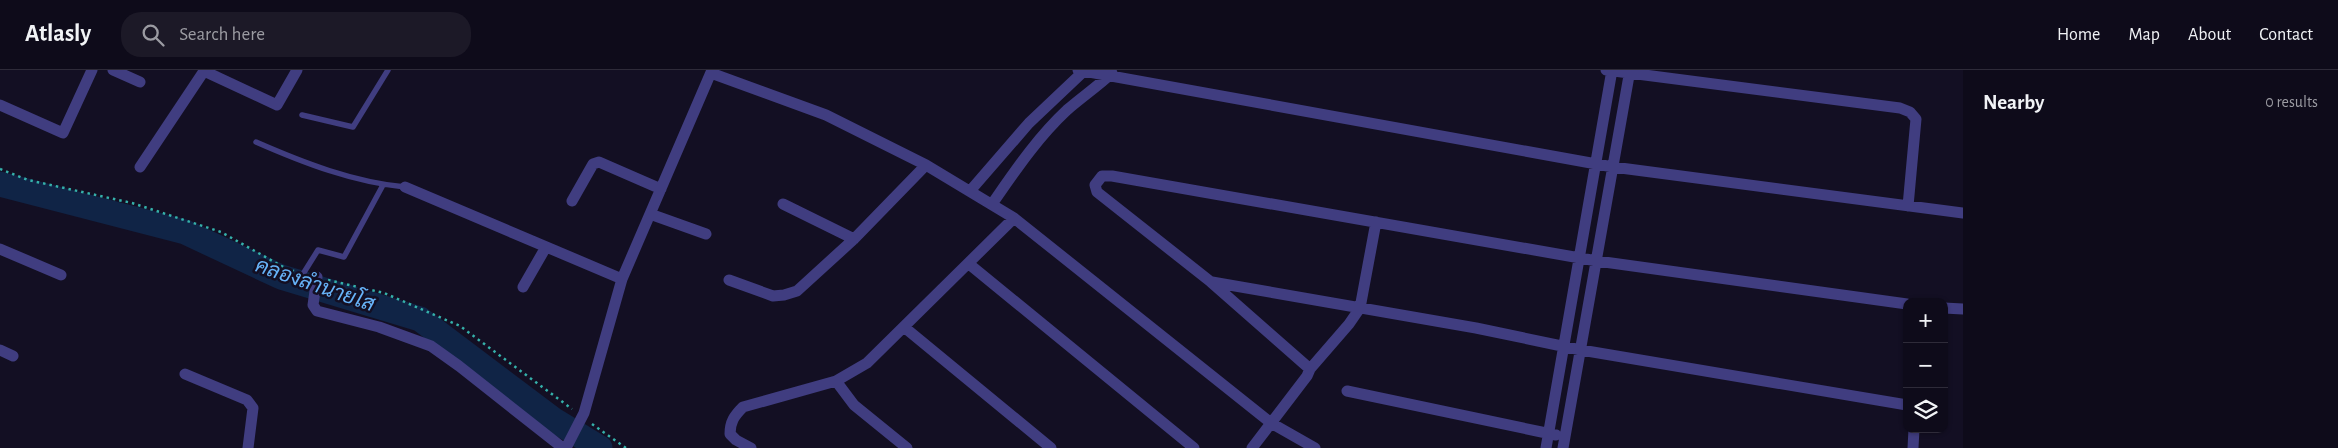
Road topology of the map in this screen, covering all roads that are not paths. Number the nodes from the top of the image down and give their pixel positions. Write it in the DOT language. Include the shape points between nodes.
graph roads {
  1 [pos="92,70"];
  2 [pos="113,70"];
  3 [pos="297,70"];
  4 [pos="388,70"];
  5 [pos="1083,70"];
  6 [pos="1610,70"];
  7 [pos="711,72"];
  8 [pos="1630,72"];
  9 [pos="1112,73"];
  10 [pos="140,82"];
  11 [pos="0,105"];
  12 [pos="302,115"];
  13 [pos="256,142"];
  14 [pos="1596,164"];
  15 [pos="926,165"];
  16 [pos="140,167"];
  17 [pos="1613,167"];
  18 [pos="383,186"];
  19 [pos="404,188"];
  20 [pos="661,189"];
  21 [pos="970,191"];
  22 [pos="572,201"];
  23 [pos="782,204"];
  24 [pos="992,204"];
  25 [pos="1908,206"];
  26 [pos="1963,213"];
  27 [pos="650,214"];
  28 [pos="1014,218"];
  29 [pos="1376,222"];
  30 [pos="706,234"];
  31 [pos="854,239"];
  32 [pos="546,247"];
  33 [pos="0,249"];
  34 [pos="1580,258"];
  35 [pos="1597,261"];
  36 [pos="969,264"];
  37 [pos="303,274"];
  38 [pos="61,275"];
  39 [pos="317,278"];
  40 [pos="622,280"];
  41 [pos="729,280"];
  42 [pos="1211,282"];
  43 [pos="523,287"];
  44 [pos="1903,303"];
  45 [pos="1360,308"];
  46 [pos="1948,308"];
  47 [pos="1963,309"];
  48 [pos="904,327"];
  49 [pos="1564,347"];
  50 [pos="0,350"];
  51 [pos="1581,350"];
  52 [pos="13,356"];
  53 [pos="1310,369"];
  54 [pos="184,374"];
  55 [pos="836,381"];
  56 [pos="1347,391"];
  57 [pos="1903,404"];
  58 [pos="1271,422"];
  59 [pos="1914,433"];
  60 [pos="1549,434"];
  61 [pos="1564,442"];
  62 [pos="565,447"];
  63 [pos="248,448"];
  64 [pos="751,448"];
  65 [pos="907,448"];
  66 [pos="1051,448"];
  67 [pos="1194,448"];
  68 [pos="1252,448"];
  69 [pos="1315,448"];
  70 [pos="1546,448"];
  71 [pos="1913,448"];
  1 -- 11 [label="street" via="63,132"];
  2 -- 10 [label="street"];
  3 -- 16 [label="street" via="277,106 204,72"];
  4 -- 12 [label="lane" via="353,127"];
  5 -- 9 [label="street"];
  5 -- 21 [label="street" via="1029,123"];
  6 -- 8 [label="street"];
  6 -- 14 [label="street"];
  7 -- 15 [label="street" via="826,115"];
  7 -- 20 [label="street"];
  8 -- 17 [label="street"];
  8 -- 25 [label="street" via="1900,108 1910,112 1916,119"];
  9 -- 14 [label="street"];
  9 -- 24 [label="street" via="1068,109 1043,135"];
  13 -- 18 [label="lane" via="308,165"];
  14 -- 17 [label="street"];
  14 -- 34 [label="street"];
  15 -- 21 [label="street"];
  15 -- 31 [label="street"];
  17 -- 25 [label="street"];
  17 -- 35 [label="street"];
  18 -- 19 [label="lane"];
  18 -- 37 [label="lane" via="344,257 318,250"];
  19 -- 32 [label="street"];
  20 -- 22 [label="street" via="599,162 593,164"];
  20 -- 27 [label="street"];
  21 -- 24 [label="street"];
  23 -- 31 [label="street"];
  24 -- 28 [label="street"];
  25 -- 26 [label="street"];
  27 -- 30 [label="street"];
  27 -- 40 [label="street"];
  28 -- 36 [label="street"];
  28 -- 58 [label="street"];
  29 -- 34 [label="street"];
  29 -- 42 [label="street" via="1112,176 1102,176 1097,180 1097,192"];
  29 -- 45 [label="street"];
  31 -- 41 [label="street" via="798,291 784,296 773,296"];
  32 -- 40 [label="street"];
  32 -- 43 [label="street"];
  33 -- 38 [label="street"];
  34 -- 35 [label="street"];
  34 -- 49 [label="street"];
  35 -- 44 [label="street"];
  35 -- 51 [label="street"];
  36 -- 48 [label="street"];
  36 -- 67 [label="street"];
  39 -- 62 [label="street" via="314,305 317,311 379,327 431,346"];
  40 -- 62 [label="street" via="584,413"];
  42 -- 45 [label="street"];
  42 -- 53 [label="street"];
  45 -- 49 [label="street"];
  45 -- 53 [label="street"];
  46 -- 47 [label="street"];
  48 -- 55 [label="street" via="867,363"];
  48 -- 66 [label="street"];
  49 -- 51 [label="street"];
  49 -- 60 [label="street"];
  50 -- 52 [label="street"];
  51 -- 57 [label="street"];
  51 -- 61 [label="street"];
  53 -- 58 [label="street"];
  54 -- 63 [label="street" via="247,400 253,408"];
  55 -- 64 [label="street" via="743,407 734,416 730,434"];
  55 -- 65 [label="street" via="854,405"];
  56 -- 60 [label="street"];
  58 -- 68 [label="street"];
  58 -- 69 [label="street"];
  59 -- 71 [label="street"];
  60 -- 61 [label="street"];
  60 -- 70 [label="street"];
}
